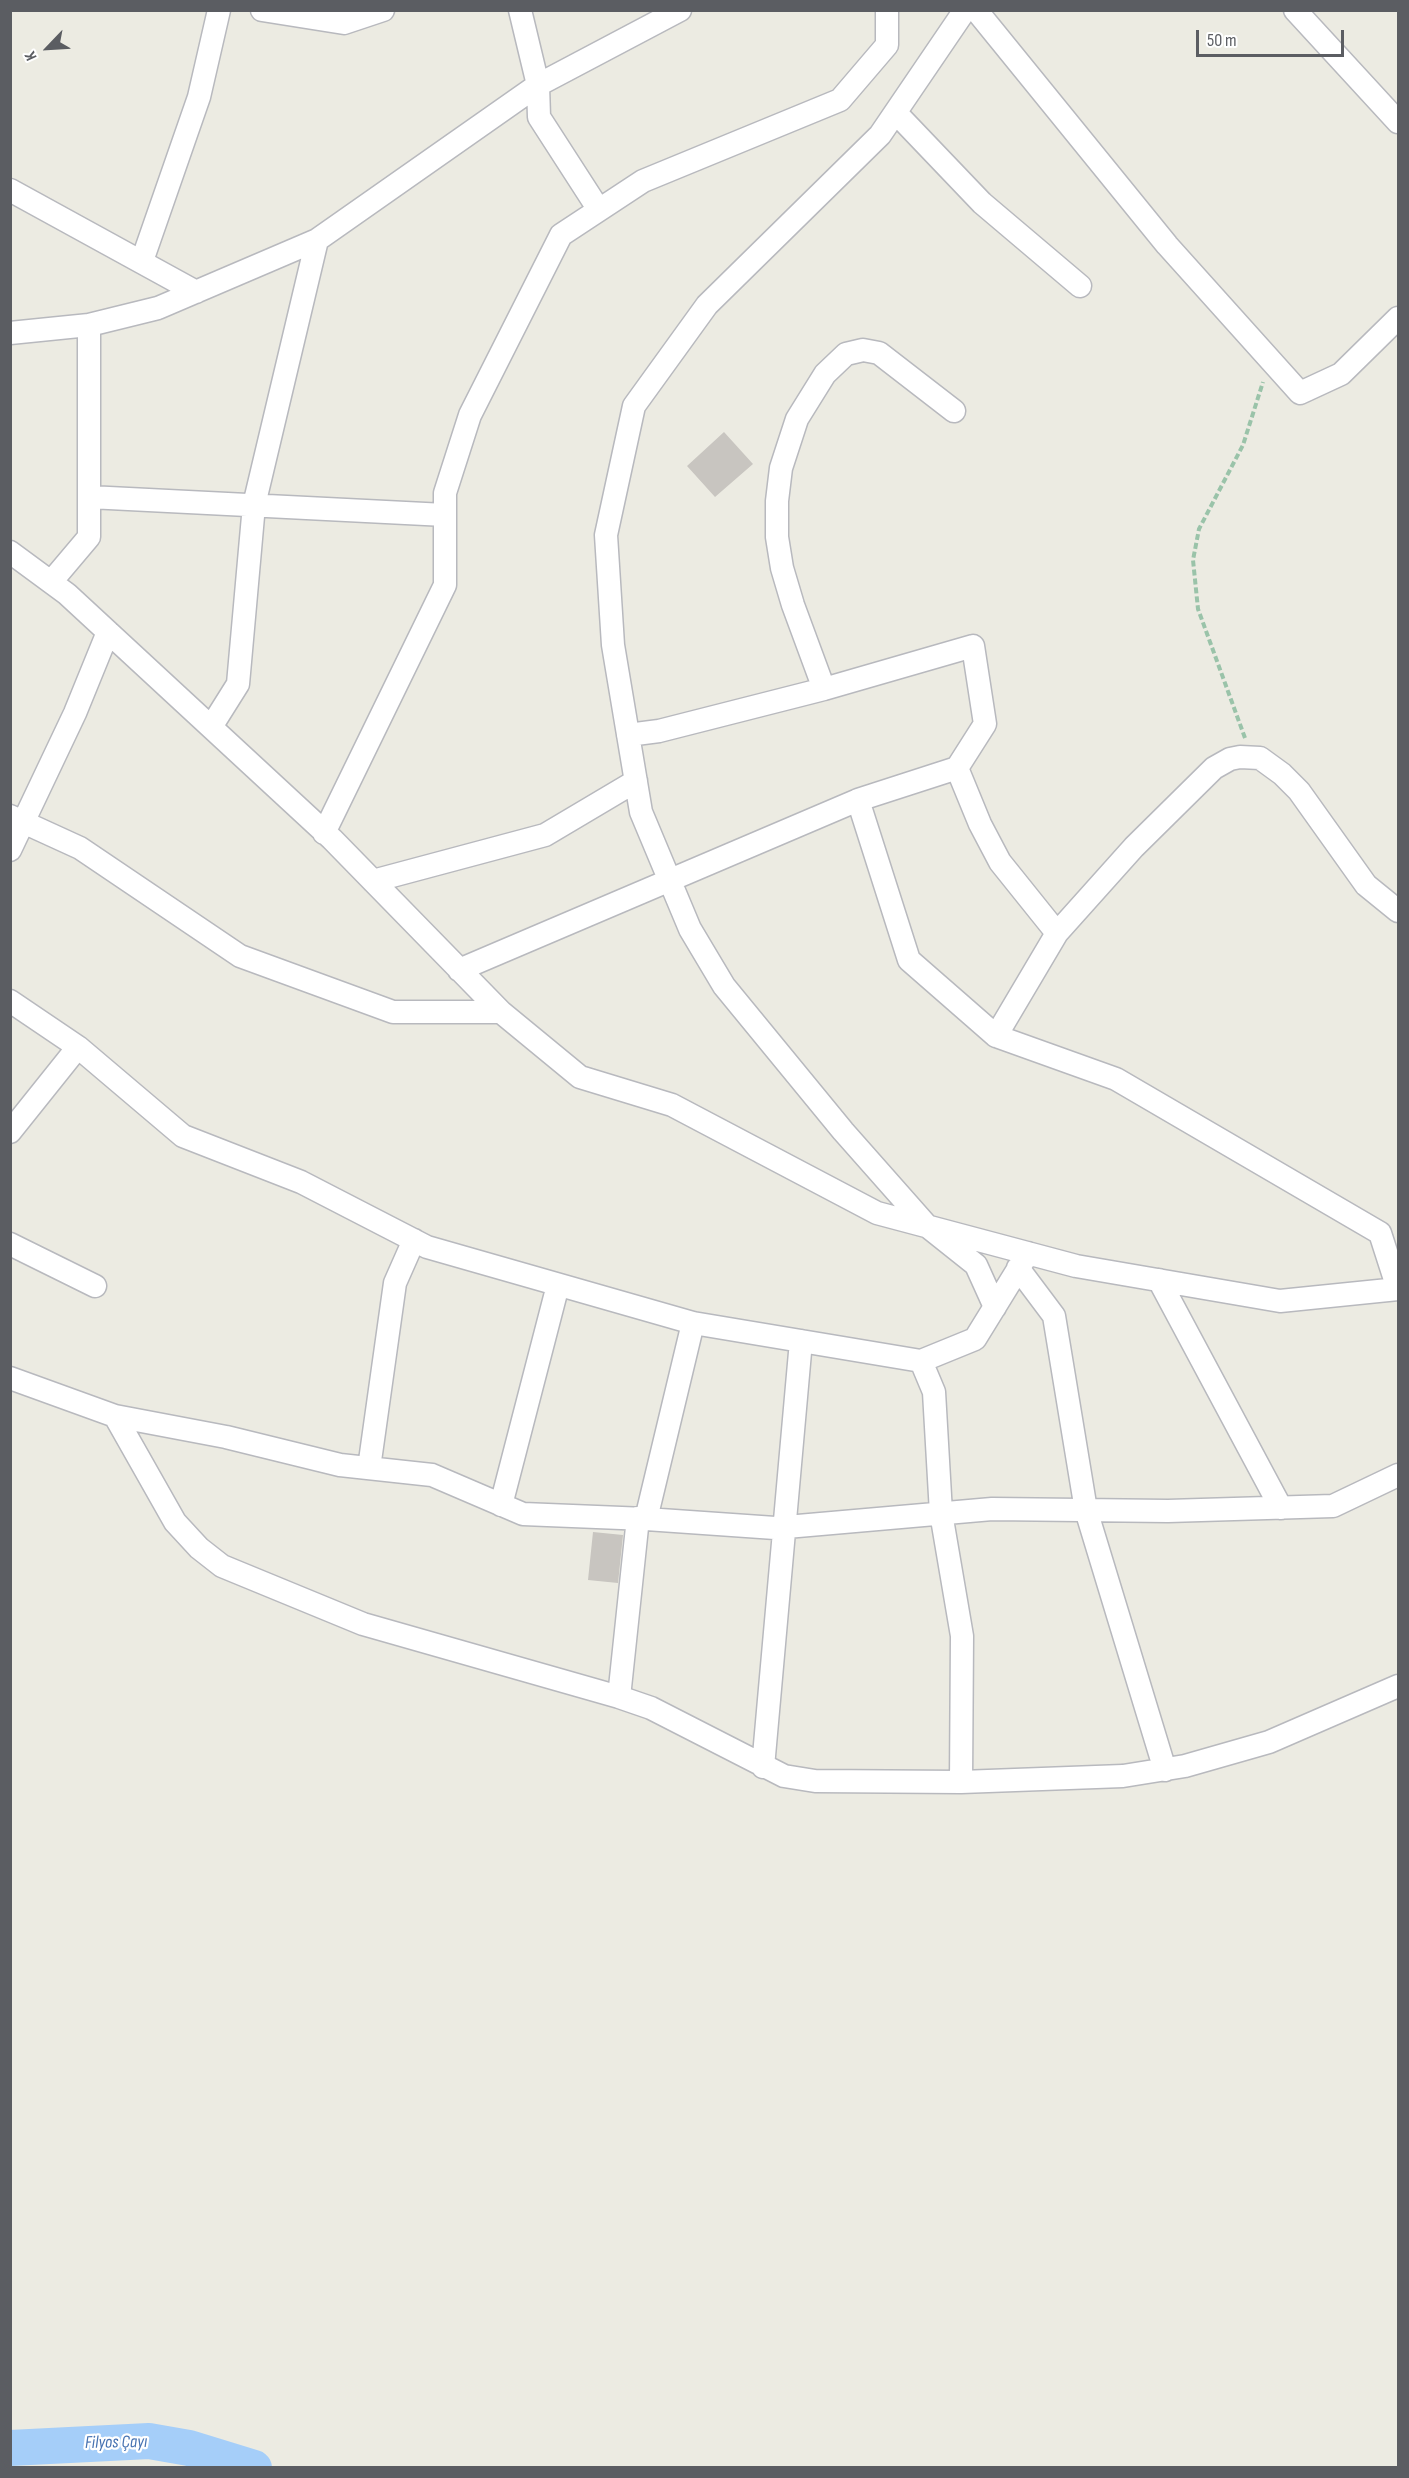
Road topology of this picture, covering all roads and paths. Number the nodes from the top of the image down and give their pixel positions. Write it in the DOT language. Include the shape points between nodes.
graph roads {
  1 [pos="219,10"];
  2 [pos="262,10"];
  3 [pos="383,10"];
  4 [pos="520,10"];
  5 [pos="680,10"];
  6 [pos="887,10"];
  7 [pos="965,10"];
  8 [pos="976,10"];
  9 [pos="1295,10"];
  10 [pos="538,85"];
  11 [pos="896,113"];
  12 [pos="1398,122"];
  13 [pos="10,190"];
  14 [pos="599,210"];
  15 [pos="317,240"];
  16 [pos="142,261"];
  17 [pos="1080,286"];
  18 [pos="196,292"];
  19 [pos="1398,318"];
  20 [pos="89,325"];
  21 [pos="10,333"];
  22 [pos="1269,359"];
  23 [pos="954,411"];
  24 [pos="89,497"];
  25 [pos="254,505"];
  26 [pos="445,515"];
  27 [pos="10,552"];
  28 [pos="51,582"];
  29 [pos="108,632"];
  30 [pos="824,689"];
  31 [pos="211,727"];
  32 [pos="628,735"];
  33 [pos="1250,756"];
  34 [pos="957,768"];
  35 [pos="636,781"];
  36 [pos="858,800"];
  37 [pos="18,820"];
  38 [pos="324,833"];
  39 [pos="10,850"];
  40 [pos="669,879"];
  41 [pos="373,881"];
  42 [pos="1398,911"];
  43 [pos="1057,933"];
  44 [pos="459,970"];
  45 [pos="10,1001"];
  46 [pos="501,1012"];
  47 [pos="996,1036"];
  48 [pos="78,1047"];
  49 [pos="10,1132"];
  50 [pos="927,1226"];
  51 [pos="414,1240"];
  52 [pos="10,1244"];
  53 [pos="1023,1261"];
  54 [pos="1159,1280"];
  55 [pos="558,1285"];
  56 [pos="95,1286"];
  57 [pos="1398,1289"];
  58 [pos="995,1306"];
  59 [pos="693,1323"];
  60 [pos="801,1341"];
  61 [pos="921,1361"];
  62 [pos="10,1378"];
  63 [pos="115,1416"];
  64 [pos="369,1468"];
  65 [pos="1398,1475"];
  66 [pos="501,1505"];
  67 [pos="1281,1508"];
  68 [pos="1086,1510"];
  69 [pos="941,1513"];
  70 [pos="642,1518"];
  71 [pos="786,1527"];
  72 [pos="1398,1686"];
  73 [pos="619,1697"];
  74 [pos="763,1767"];
  75 [pos="1165,1770"];
  76 [pos="962,1782"];
  1 -- 16 [label="street" via="198,97"];
  2 -- 3 [label="street" via="344,23"];
  4 -- 10 [label="street"];
  5 -- 10 [label="street"];
  6 -- 14 [label="street" via="887,45 840,100 643,181"];
  7 -- 11 [label="street"];
  8 -- 22 [label="street" via="1167,245"];
  9 -- 12 [label="street"];
  10 -- 14 [label="street" via="539,117"];
  10 -- 15 [label="street"];
  11 -- 17 [label="street" via="981,203"];
  11 -- 32 [label="street" via="880,135 707,305 634,406 606,535 613,645"];
  13 -- 16 [label="street"];
  14 -- 26 [label="street" via="561,235 470,415 445,493"];
  15 -- 18 [label="street"];
  15 -- 25 [label="street"];
  16 -- 18 [label="street"];
  18 -- 20 [label="street" via="158,308"];
  19 -- 22 [label="street" via="1341,374 1300,393"];
  20 -- 21 [label="street"];
  20 -- 24 [label="street"];
  22 -- 33 [label="path" via="1252,422 1233,467 1205,515 1193,560 1198,609"];
  23 -- 30 [label="street" via="879,353 863,350 846,354 825,374 797,418 781,468 777,537 793,605"];
  24 -- 25 [label="street"];
  24 -- 28 [label="street" via="89,537"];
  25 -- 26 [label="street"];
  25 -- 31 [label="street" via="238,684"];
  26 -- 38 [label="street" via="445,585"];
  27 -- 28 [label="street"];
  28 -- 29 [label="street"];
  29 -- 31 [label="street"];
  29 -- 37 [label="street" via="75,713"];
  30 -- 32 [label="street" via="659,731"];
  30 -- 34 [label="street" via="973,646 984,724"];
  31 -- 38 [label="street"];
  32 -- 35 [label="street"];
  33 -- 42 [label="street" via="1260,758 1291,782 1366,885"];
  33 -- 43 [label="street" via="1230,759 1214,768 1134,847"];
  34 -- 36 [label="street"];
  34 -- 43 [label="street" via="1000,862"];
  35 -- 40 [label="street" via="641,812"];
  35 -- 41 [label="street" via="545,834"];
  36 -- 40 [label="street"];
  36 -- 47 [label="street" via="909,960"];
  37 -- 39 [label="street"];
  37 -- 46 [label="street" via="80,848 240,956 393,1012"];
  38 -- 41 [label="street"];
  40 -- 44 [label="street"];
  40 -- 50 [label="street" via="690,929 724,986"];
  41 -- 44 [label="street"];
  43 -- 47 [label="street"];
  44 -- 46 [label="street"];
  45 -- 48 [label="street"];
  46 -- 50 [label="street" via="580,1077 672,1105 877,1213"];
  47 -- 57 [label="street" via="1116,1079 1380,1233"];
  48 -- 49 [label="street"];
  48 -- 51 [label="street" via="183,1136 301,1182"];
  50 -- 53 [label="street"];
  50 -- 58 [label="street" via="976,1265"];
  51 -- 55 [label="street"];
  51 -- 64 [label="street" via="395,1283"];
  52 -- 56 [label="street"];
  53 -- 54 [label="street"];
  53 -- 58 [label="street"];
  53 -- 68 [label="street" via="1053,1316"];
  54 -- 57 [label="street" via="1280,1300"];
  54 -- 67 [label="street"];
  55 -- 59 [label="street"];
  55 -- 66 [label="street"];
  58 -- 61 [label="street" via="975,1339"];
  59 -- 60 [label="street"];
  59 -- 70 [label="street"];
  60 -- 61 [label="street"];
  60 -- 71 [label="street"];
  61 -- 69 [label="street" via="934,1392"];
  62 -- 63 [label="street"];
  63 -- 64 [label="street"];
  63 -- 73 [label="street" via="175,1522 222,1566 363,1624"];
  64 -- 66 [label="street" via="432,1475"];
  65 -- 67 [label="street" via="1333,1506"];
  66 -- 70 [label="street" via="523,1514"];
  67 -- 68 [label="street"];
  68 -- 69 [label="street"];
  68 -- 75 [label="street"];
  69 -- 71 [label="street"];
  69 -- 76 [label="street" via="962,1636"];
  70 -- 71 [label="street"];
  70 -- 73 [label="street"];
  71 -- 74 [label="street"];
  72 -- 75 [label="street" via="1269,1742"];
  73 -- 74 [label="street" via="651,1708"];
  74 -- 76 [label="street" via="784,1776 815,1781"];
  75 -- 76 [label="street" via="1124,1776"];
}
